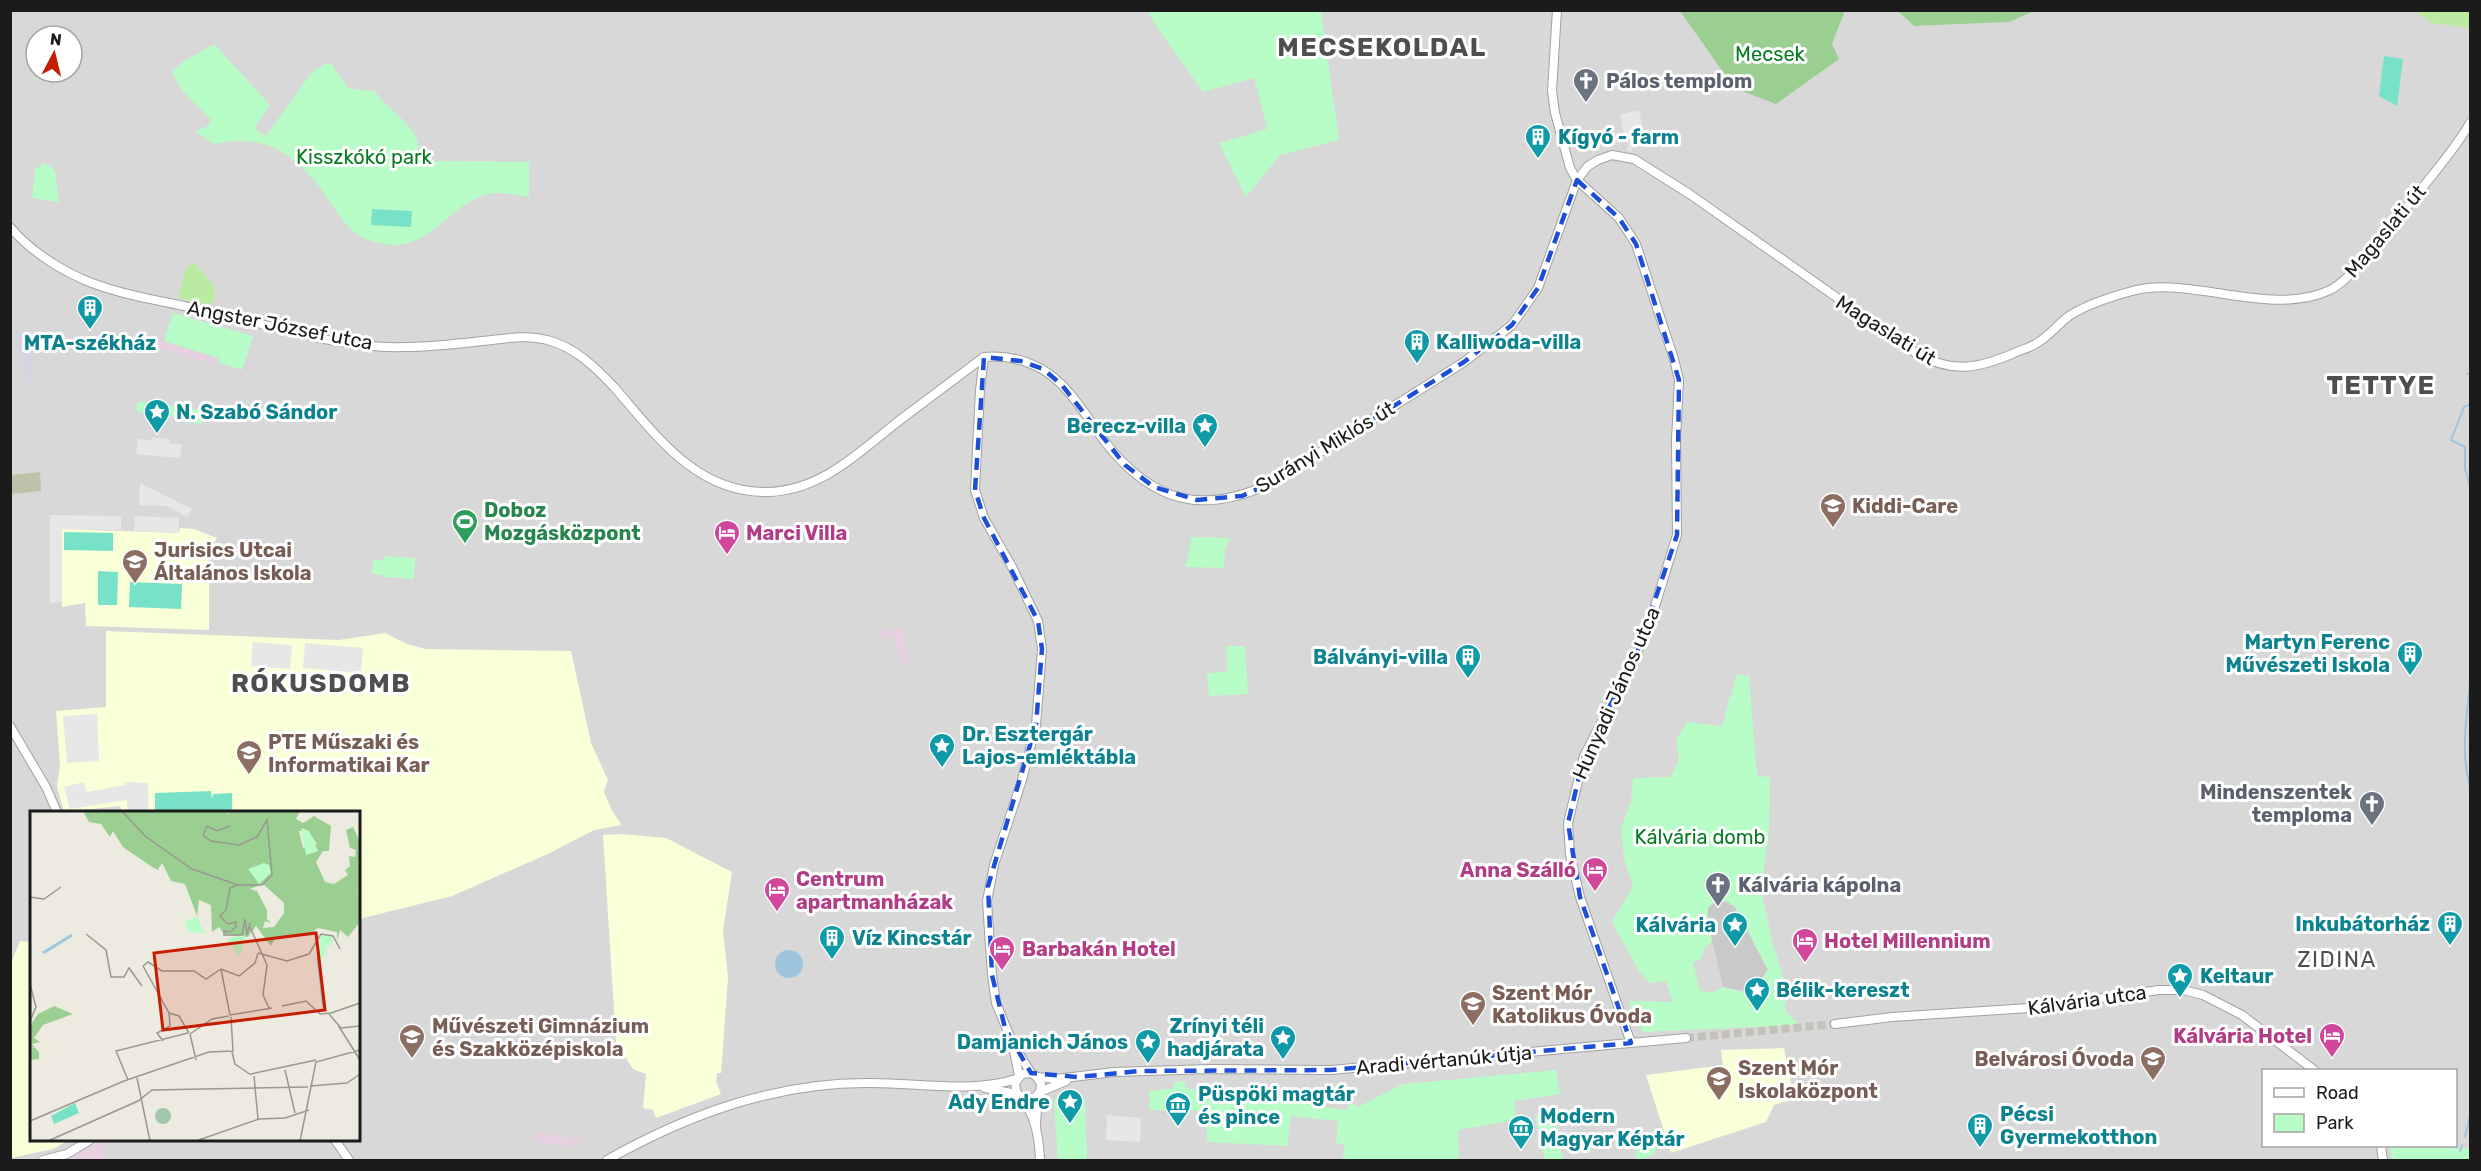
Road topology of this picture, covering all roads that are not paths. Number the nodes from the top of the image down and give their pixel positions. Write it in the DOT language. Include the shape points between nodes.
graph roads {
  1 [pos="1557,10"];
  2 [pos="2470,123"];
  3 [pos="1577,180"];
  4 [pos="10,227"];
  5 [pos="984,357"];
  6 [pos="10,726"];
  7 [pos="56,811"];
  8 [pos="1835,1024"];
  9 [pos="1686,1038"];
  10 [pos="1631,1043"];
  11 [pos="1013,1044"];
  12 [pos="2311,1069"];
  13 [pos="1034,1075"];
  14 [pos="1078,1077"];
  15 [pos="1017,1078"];
  16 [pos="972,1086"];
  17 [pos="1039,1093"];
  18 [pos="1019,1096"];
  19 [pos="1036,1129"];
  20 [pos="88,1141"];
  21 [pos="336,1141"];
  22 [pos="43,1161"];
  23 [pos="349,1161"];
  24 [pos="607,1161"];
  25 [pos="1040,1161"];
  1 -- 3 [label="street, Hunyadi János utca" via="1552,91 1570,168"];
  2 -- 3 [label="street, Magaslati út" via="2391,227 2332,289 2279,298 2165,288 2134,290 2083,308 2037,343 1969,367 1935,364 1917,354 1634,159 1612,155 1598,160"];
  3 -- 5 [label="street, Surányi Miklós út" via="1538,288 1512,325 1464,362 1271,483 1242,496 1197,500 1170,495 1154,487 1125,465 1061,384 1043,369 1021,361"];
  3 -- 10 [label="street, Hunyadi János utca" via="1619,218 1636,244 1679,380 1677,535 1652,620 1584,756 1568,823 1580,897"];
  4 -- 5 [label="street, Angster József utca" via="50,261 90,282 310,336 403,347 524,336 546,339 563,345 594,366 691,469 723,485 762,492 821,479"];
  5 -- 11 [label="street" via="975,490 984,518 1038,621 1042,649 1036,725 988,886 994,994"];
  6 -- 7 [label="street"];
  8 -- 12 [label="street, Kálvária utca" via="2183,990 2242,1015"];
  9 -- 10 [label="street"];
  10 -- 14 [label="street, Aradi vértanúk útja" via="1331,1070 1114,1072"];
  11 -- 13 [label="street"];
  11 -- 15 [label="street"];
  13 -- 14 [label="street, Aradi vértanúk útja"];
  13 -- 15 [label="street"];
  13 -- 17 [label="street" via="1041,1084"];
  14 -- 17 [label="street, Aradi vértanúk útja"];
  15 -- 16 [label="street"];
  15 -- 18 [label="street" via="1014,1087"];
  16 -- 18 [label="street"];
  16 -- 24 [label="street" via="865,1083 746,1099 657,1133"];
  17 -- 18 [label="street" via="1032,1099"];
  17 -- 19 [label="street"];
  18 -- 19 [label="street" via="1028,1106"];
  19 -- 25 [label="street"];
  20 -- 22 [label="street" via="67,1154"];
  21 -- 23 [label="street"];
}
